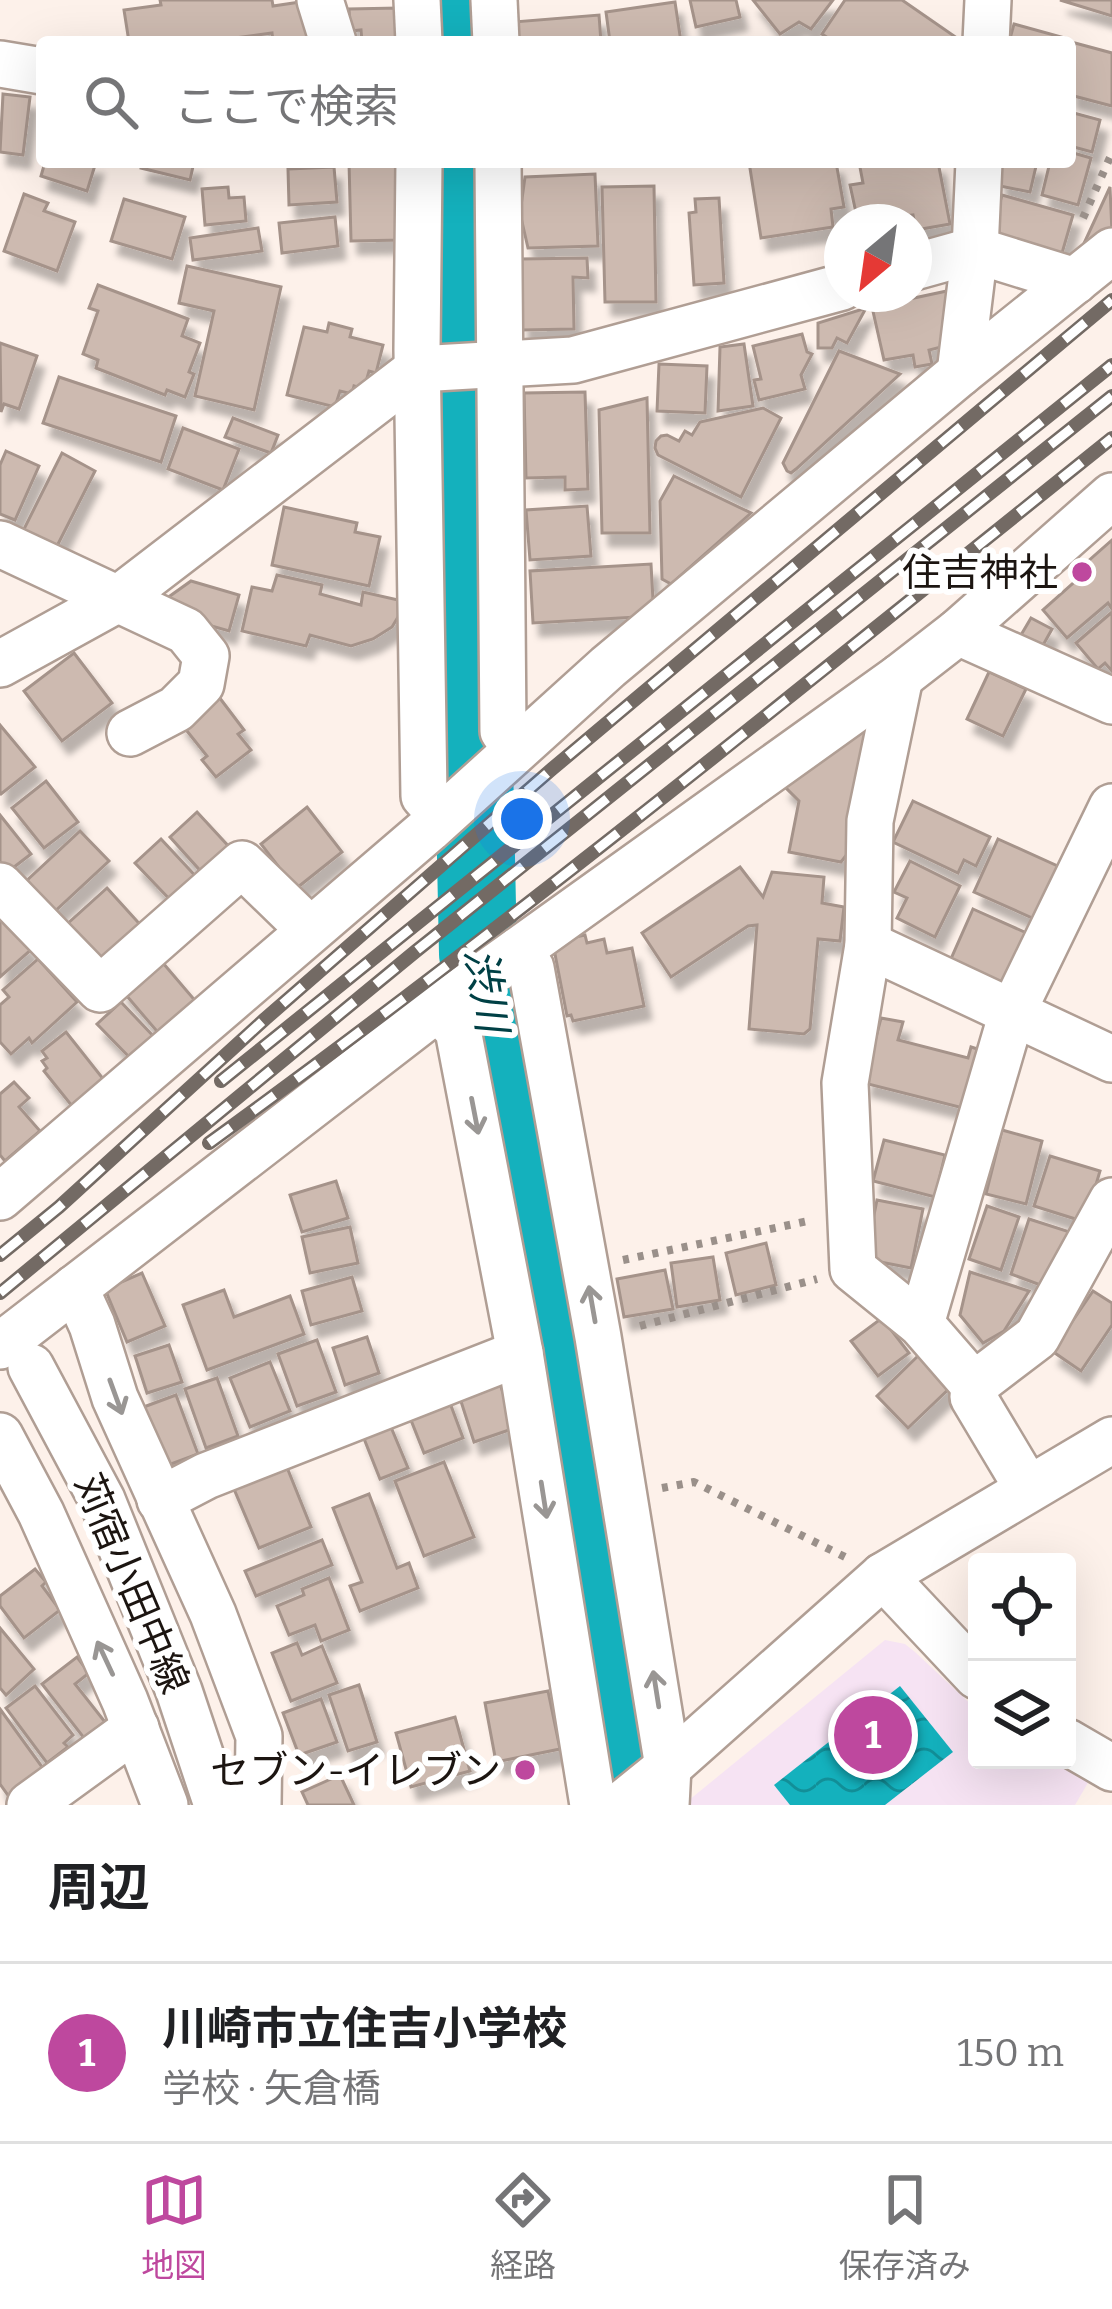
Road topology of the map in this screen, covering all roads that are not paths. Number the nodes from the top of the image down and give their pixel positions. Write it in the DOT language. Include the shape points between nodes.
graph roads {
  1 [pos="320,0"];
  2 [pos="417,0"];
  3 [pos="494,0"];
  4 [pos="988,0"];
  5 [pos="331,36"];
  6 [pos="418,36"];
  7 [pos="496,36"];
  8 [pos="986,36"];
  9 [pos="0,64"];
  10 [pos="36,69"];
  11 [pos="419,168"];
  12 [pos="498,168"];
  13 [pos="980,168"];
  14 [pos="975,250"];
  15 [pos="1112,251"];
  16 [pos="932,262"];
  17 [pos="1075,280"];
  18 [pos="824,292"];
  19 [pos="500,366"];
  20 [pos="418,369"];
  21 [pos="960,373"];
  22 [pos="1112,496"];
  23 [pos="0,544"];
  24 [pos="118,598"];
  25 [pos="958,632"];
  26 [pos="0,664"];
  27 [pos="900,676"];
  28 [pos="1112,701"];
  29 [pos="130,733"];
  30 [pos="514,751"];
  31 [pos="1112,807"];
  32 [pos="439,818"];
  33 [pos="0,886"];
  34 [pos="309,929"];
  35 [pos="868,945"];
  36 [pos="518,951"];
  37 [pos="438,1008"];
  38 [pos="1012,1013"];
  39 [pos="1112,1059"];
  40 [pos="0,1197"];
  41 [pos="1112,1201"];
  42 [pos="75,1288"];
  43 [pos="921,1324"];
  44 [pos="520,1353"];
  45 [pos="16,1357"];
  46 [pos="974,1385"];
  47 [pos="0,1436"];
  48 [pos="1112,1440"];
  49 [pos="1028,1489"];
  50 [pos="160,1500"];
  51 [pos="883,1576"];
  52 [pos="968,1666"];
  53 [pos="136,1728"];
  54 [pos="1076,1747"];
  55 [pos="1112,1768"];
  56 [pos="667,1786"];
  57 [pos="30,1805"];
  58 [pos="165,1805"];
  59 [pos="217,1805"];
  60 [pos="258,1805"];
  61 [pos="593,1805"];
  62 [pos="621,1805"];
  1 -- 5 [label="street"];
  2 -- 6 [label="street"];
  3 -- 7 [label="street"];
  4 -- 8 [label="street"];
  9 -- 10 [label="street"];
  11 -- 20 [label="street"];
  12 -- 19 [label="street"];
  13 -- 14 [label="street"];
  14 -- 16 [label="street"];
  14 -- 17 [label="street"];
  14 -- 21 [label="street"];
  15 -- 17 [label="street"];
  17 -- 21 [label="street"];
  18 -- 19 [label="street" via="573,360"];
  19 -- 20 [label="street"];
  19 -- 30 [label="street" via="502,731"];
  20 -- 24 [label="street"];
  20 -- 32 [label="street" via="424,796"];
  21 -- 30 [label="street"];
  22 -- 25 [label="street"];
  23 -- 24 [label="street"];
  24 -- 26 [label="street"];
  24 -- 29 [label="street" via="186,631 206,656 201,684 176,710"];
  25 -- 27 [label="street"];
  25 -- 28 [label="street"];
  27 -- 35 [label="street" via="870,821"];
  27 -- 36 [label="street"];
  30 -- 32 [label="street"];
  31 -- 38 [label="street"];
  32 -- 34 [label="street"];
  33 -- 34 [label="street" via="100,989 242,864"];
  34 -- 40 [label="street"];
  35 -- 38 [label="street"];
  35 -- 43 [label="street" via="845,1083 853,1270"];
  36 -- 37 [label="street"];
  56 -- 36 [label="street, one-way" via="598,1337 531,968"];
  37 -- 42 [label="street"];
  37 -- 44 [label="street, one-way" via="458,1030"];
  38 -- 39 [label="street"];
  38 -- 43 [label="street"];
  41 -- 46 [label="street" via="1037,1336"];
  42 -- 45 [label="street"];
  42 -- 50 [label="street, one-way"];
  43 -- 46 [label="street"];
  44 -- 50 [label="street"];
  44 -- 61 [label="street, one-way"];
  45 -- 59 [label="street, 苅宿小田中線" via="102,1500"];
  46 -- 49 [label="street"];
  53 -- 47 [label="street, one-way"];
  48 -- 49 [label="street"];
  49 -- 51 [label="street"];
  50 -- 60 [label="street" via="259,1736"];
  51 -- 52 [label="street"];
  51 -- 56 [label="street"];
  53 -- 57 [label="street"];
  53 -- 58 [label="street"];
  54 -- 55 [label="street"];
  56 -- 62 [label="street"];
}
